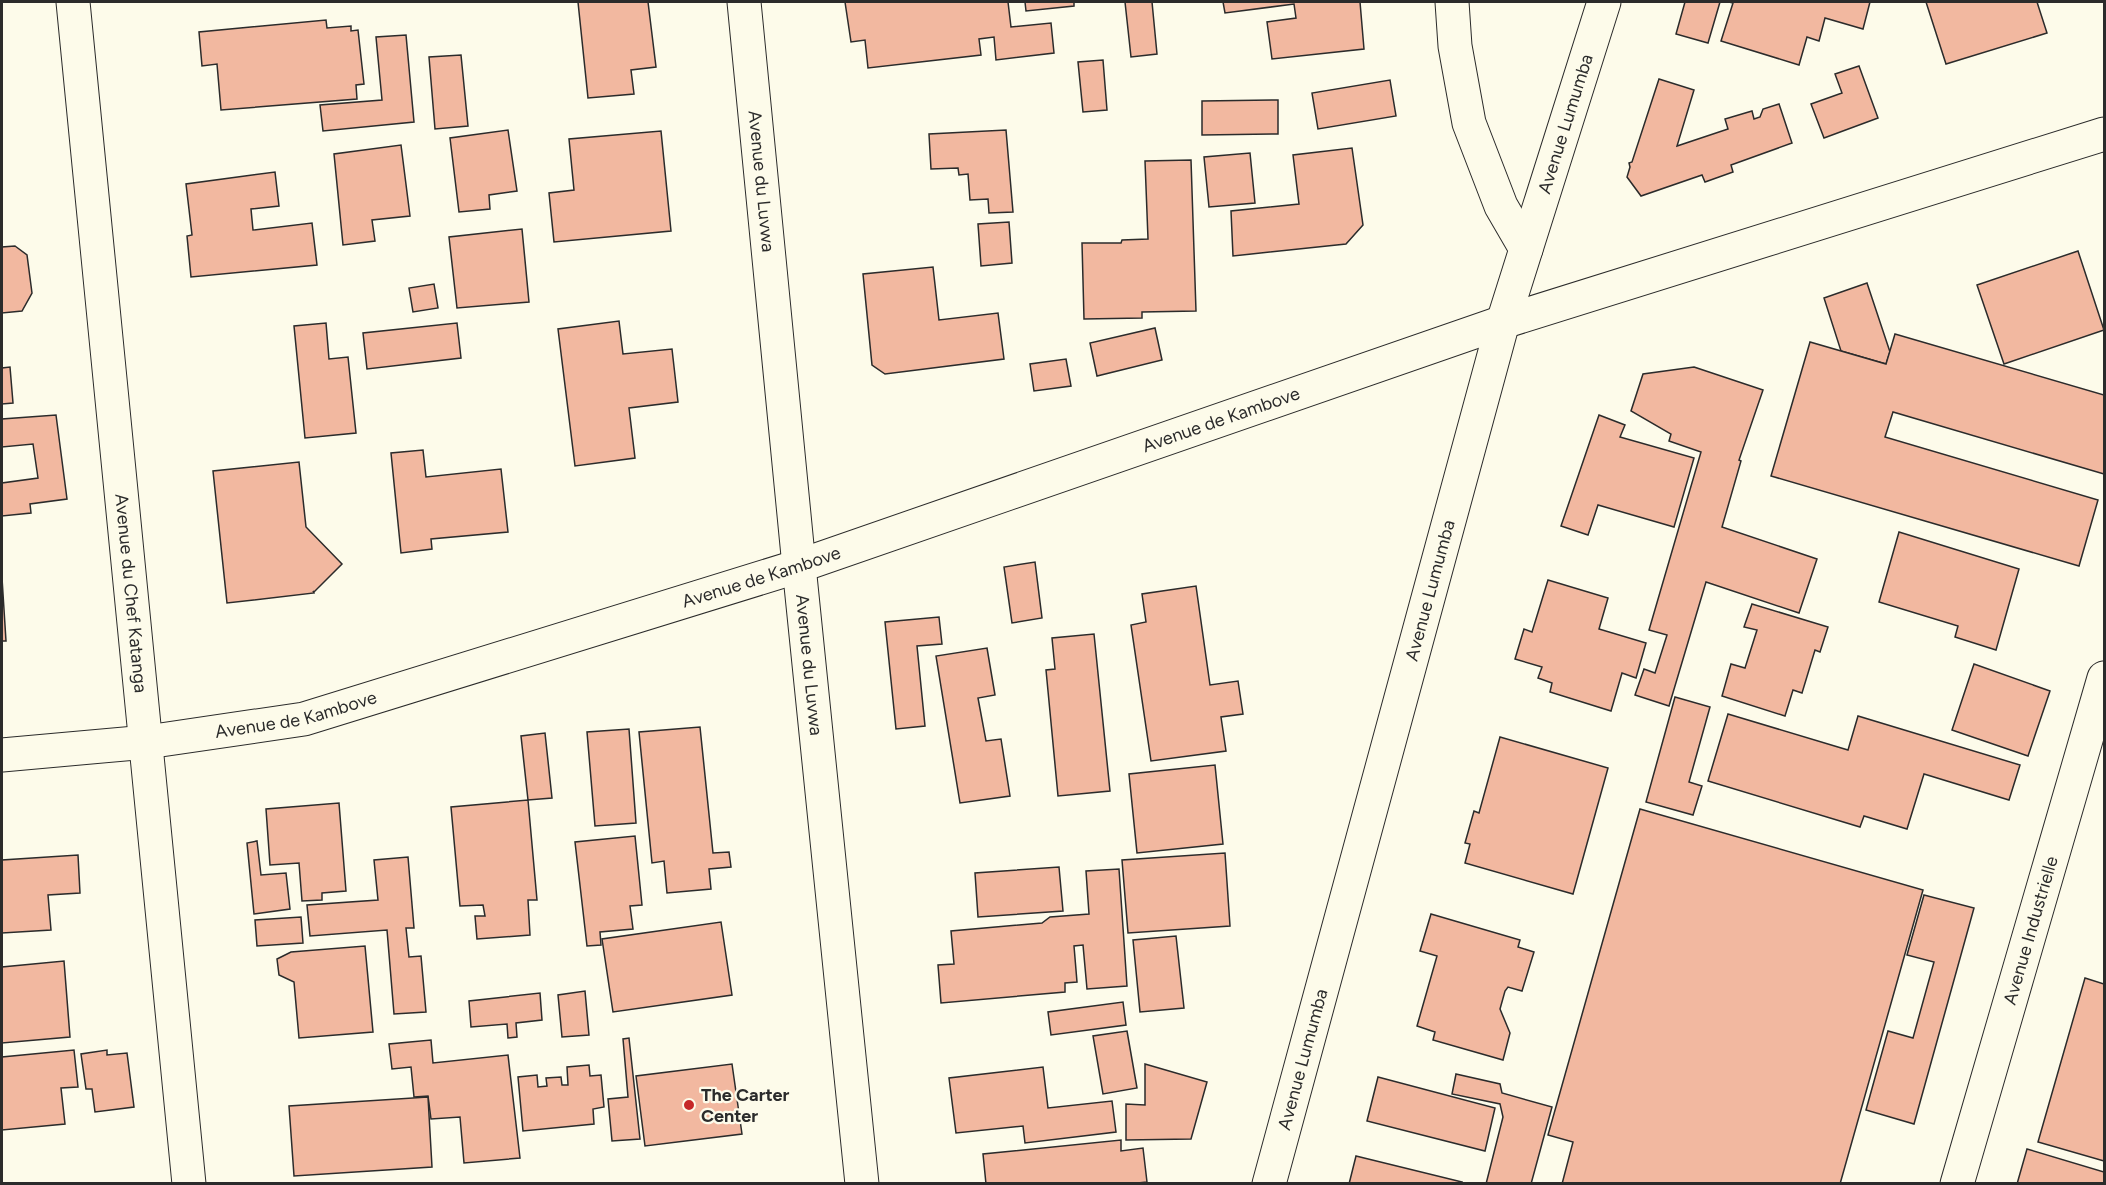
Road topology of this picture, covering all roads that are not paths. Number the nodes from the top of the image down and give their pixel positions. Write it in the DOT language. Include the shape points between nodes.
graph roads {
  1 [pos="73,2"];
  2 [pos="744,2"];
  3 [pos="1452,2"];
  4 [pos="1604,2"];
  5 [pos="2104,134"];
  6 [pos="1526,249"];
  7 [pos="1503,322"];
  8 [pos="799,566"];
  9 [pos="2104,678"];
  10 [pos="147,742"];
  11 [pos="2,755"];
  12 [pos="189,1184"];
  13 [pos="862,1184"];
  14 [pos="1269,1184"];
  15 [pos="1957,1184"];
  1 -- 10 [label="main road, Avenue du Chef Katanga"];
  2 -- 8 [label="main road, Avenue du Luvwa"];
  3 -- 6 [label="main road" via="1455,46 1469,123 1501,206"];
  4 -- 6 [label="main road, Avenue Lumumba"];
  5 -- 7 [label="main road, Avenue de Kambove"];
  6 -- 7 [label="main road, Avenue Lumumba"];
  7 -- 8 [label="main road, Avenue de Kambove"];
  7 -- 14 [label="main road, Avenue Lumumba"];
  8 -- 10 [label="main road, Avenue de Kambove" via="304,719"];
  8 -- 13 [label="main road, Avenue du Luvwa"];
  9 -- 15 [label="main road, Avenue Industrielle"];
  10 -- 11 [label="main road, Avenue de Kambove"];
  10 -- 12 [label="main road, Avenue du Chef Katanga"];
}
